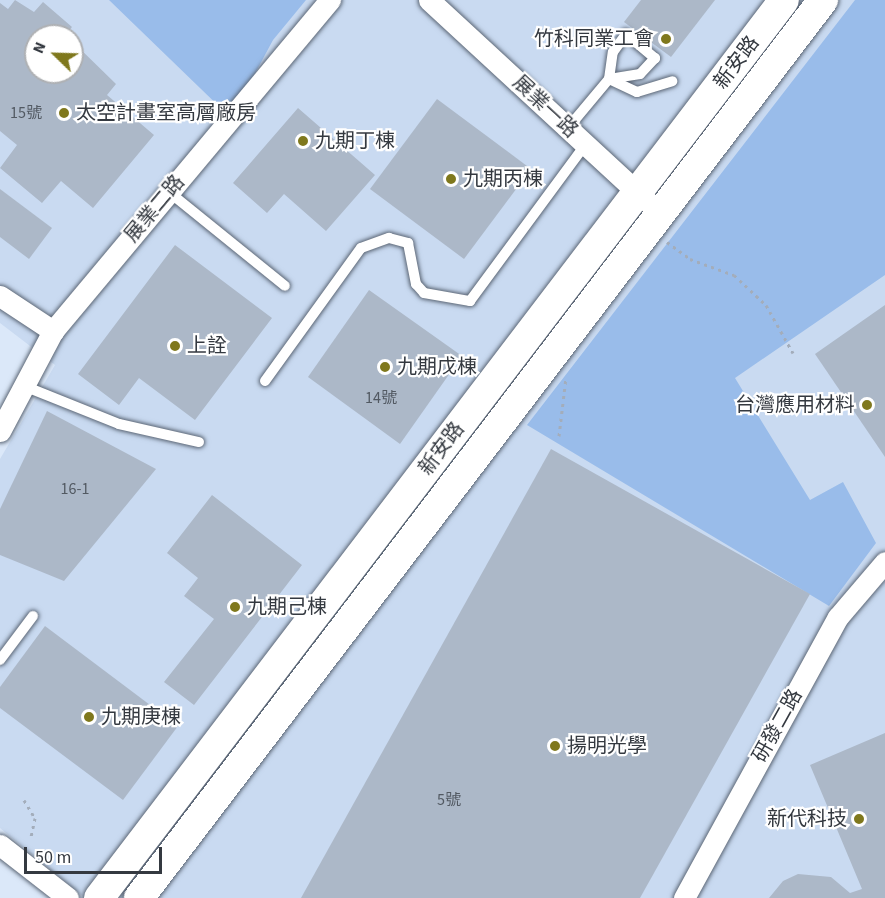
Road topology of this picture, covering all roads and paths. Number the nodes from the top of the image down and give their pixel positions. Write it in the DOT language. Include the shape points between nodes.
graph roads {
  1 [pos="330,0"];
  2 [pos="429,0"];
  3 [pos="784,0"];
  4 [pos="823,0"];
  5 [pos="609,79"];
  6 [pos="672,81"];
  7 [pos="567,128"];
  8 [pos="585,145"];
  9 [pos="169,192"];
  10 [pos="638,194"];
  11 [pos="663,225"];
  12 [pos="285,286"];
  13 [pos="0,296"];
  14 [pos="53,331"];
  15 [pos="793,353"];
  16 [pos="567,374"];
  17 [pos="265,381"];
  18 [pos="24,386"];
  19 [pos="0,430"];
  20 [pos="559,436"];
  21 [pos="198,442"];
  22 [pos="885,562"];
  23 [pos="33,616"];
  24 [pos="0,660"];
  25 [pos="24,800"];
  26 [pos="31,837"];
  27 [pos="0,845"];
  28 [pos="68,898"];
  29 [pos="99,898"];
  30 [pos="139,898"];
  31 [pos="684,898"];
  1 -- 9 [label="street, 展業二路"];
  2 -- 7 [label="street, 展業一路"];
  3 -- 10 [label="street, 新安路"];
  4 -- 11 [label="street, 新安路"];
  5 -- 5 [label="lane" via="640,74 655,58 626,34 613,52"];
  5 -- 6 [label="lane" via="637,92"];
  5 -- 7 [label="lane"];
  7 -- 8 [label="street, 展業一路"];
  8 -- 10 [label="street, 展業一路"];
  8 -- 17 [label="lane" via="470,301 424,293 416,284 408,243 389,238 361,248"];
  9 -- 12 [label="lane"];
  9 -- 14 [label="street, 展業二路"];
  10 -- 11 [label="street, 展業一路"];
  10 -- 29 [label="street, 新安路"];
  11 -- 15 [label="path" via="690,259 734,275 766,305"];
  11 -- 30 [label="street, 新安路"];
  13 -- 14 [label="street"];
  14 -- 18 [label="street, 展業二路"];
  16 -- 20 [label="path"];
  18 -- 19 [label="street, 展業二路"];
  18 -- 21 [label="lane" via="119,424"];
  22 -- 31 [label="street, 研發二路" via="838,617"];
  23 -- 24 [label="lane"];
  25 -- 26 [label="path" via="35,818"];
  27 -- 28 [label="street"];
}
